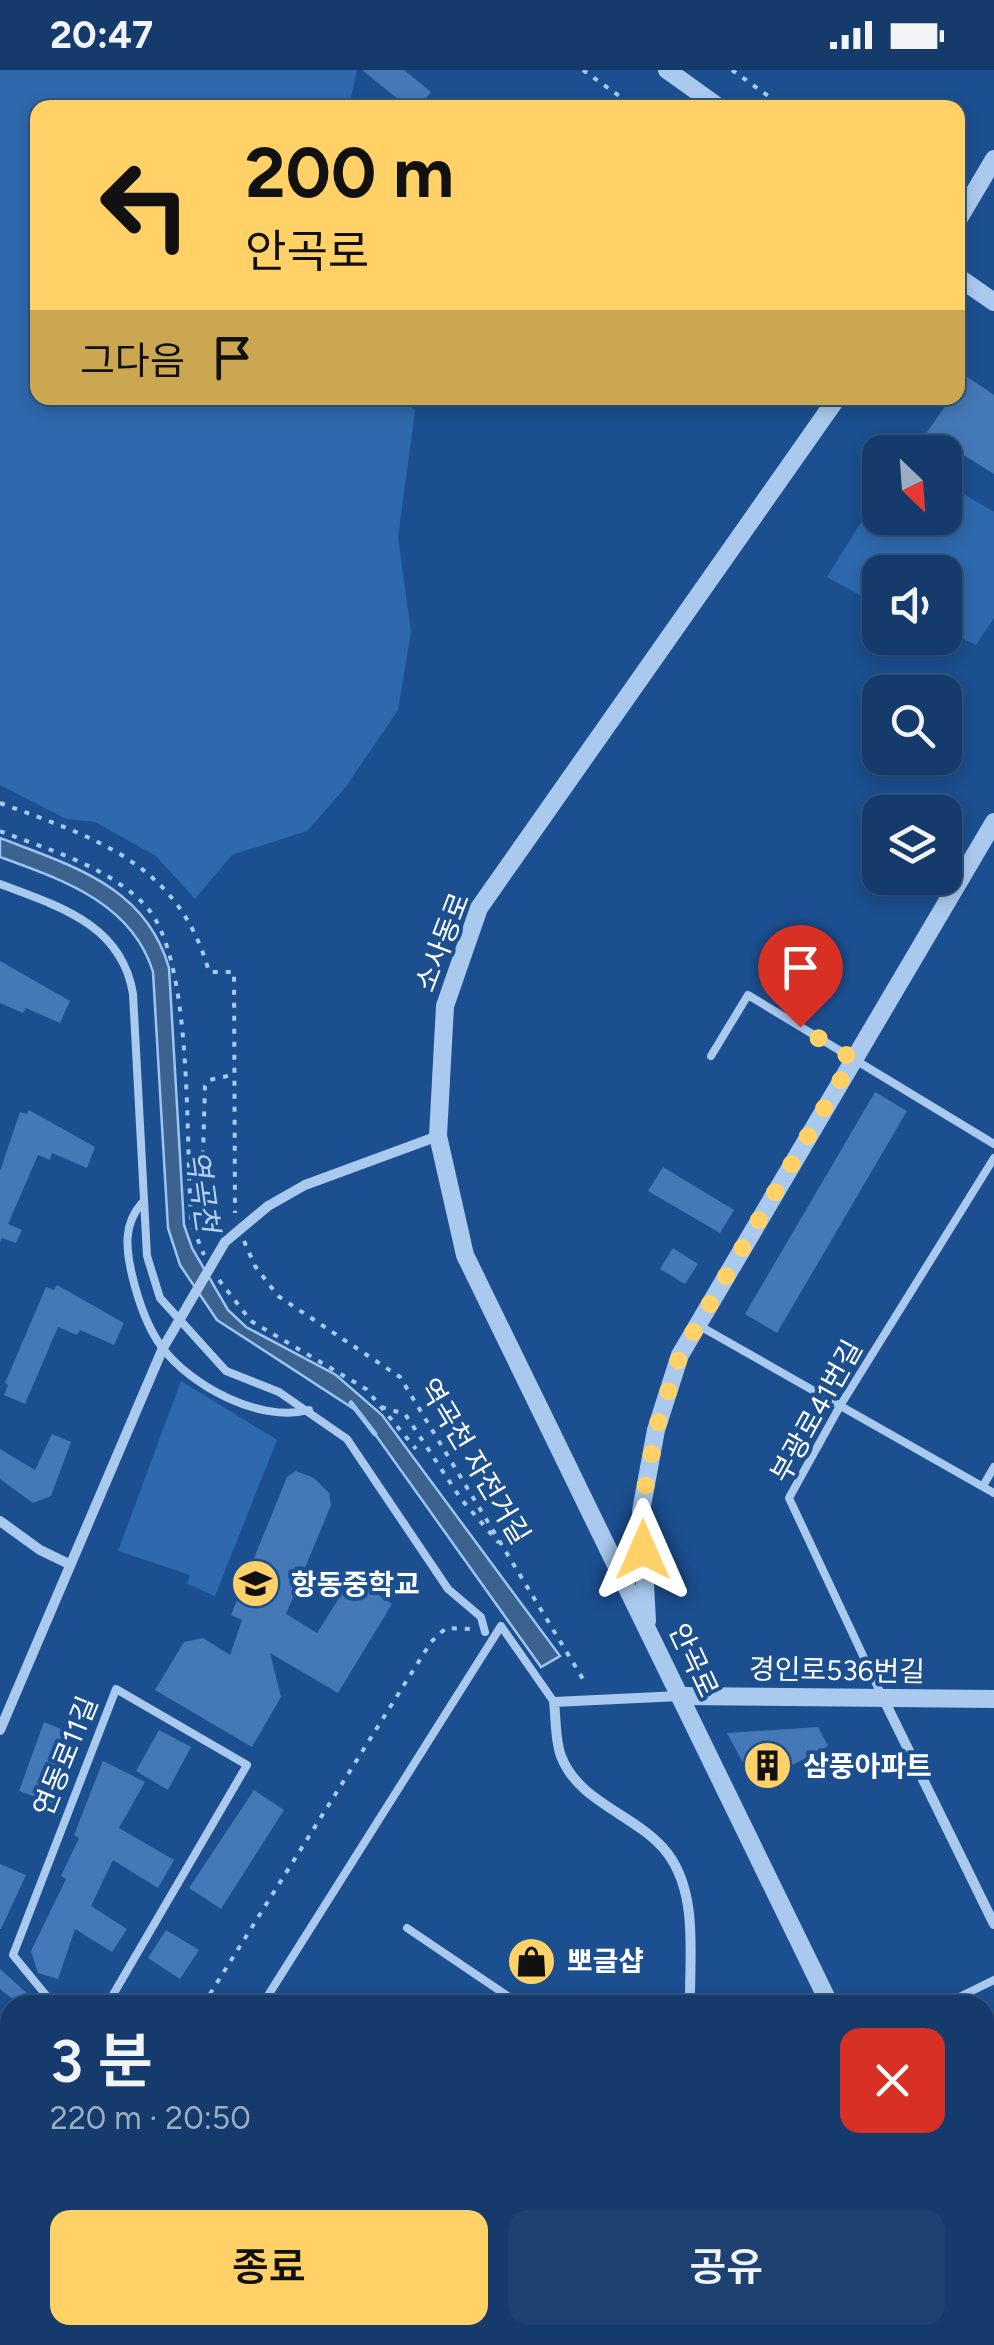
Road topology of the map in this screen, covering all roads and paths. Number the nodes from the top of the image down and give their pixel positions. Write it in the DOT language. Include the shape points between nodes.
graph roads {
  1 [pos="584,70"];
  2 [pos="668,70"];
  3 [pos="732,70"];
  4 [pos="625,100"];
  5 [pos="709,100"];
  6 [pos="774,100"];
  7 [pos="994,158"];
  8 [pos="965,208"];
  9 [pos="965,281"];
  10 [pos="994,302"];
  11 [pos="832,405"];
  12 [pos="0,803"];
  13 [pos="994,822"];
  14 [pos="0,831"];
  15 [pos="0,884"];
  16 [pos="711,1056"];
  17 [pos="853,1059"];
  18 [pos="232,1076"];
  19 [pos="438,1136"];
  20 [pos="994,1144"];
  21 [pos="994,1158"];
  22 [pos="190,1202"];
  23 [pos="142,1203"];
  24 [pos="242,1223"];
  25 [pos="243,1239"];
  26 [pos="205,1256"];
  27 [pos="213,1270"];
  28 [pos="698,1325"];
  29 [pos="162,1348"];
  30 [pos="840,1406"];
  31 [pos="381,1407"];
  32 [pos="309,1410"];
  33 [pos="416,1450"];
  34 [pos="994,1467"];
  35 [pos="982,1486"];
  36 [pos="994,1493"];
  37 [pos="0,1521"];
  38 [pos="509,1554"];
  39 [pos="70,1564"];
  40 [pos="647,1629"];
  41 [pos="485,1632"];
  42 [pos="583,1678"];
  43 [pos="680,1696"];
  44 [pos="883,1698"];
  45 [pos="994,1699"];
  46 [pos="554,1702"];
  47 [pos="0,1730"];
  48 [pos="994,1924"];
  49 [pos="408,1928"];
  50 [pos="994,1980"];
  51 [pos="46,1995"];
  52 [pos="113,1995"];
  53 [pos="209,1995"];
  54 [pos="268,1995"];
  55 [pos="506,1995"];
  56 [pos="690,1995"];
  57 [pos="825,1995"];
  58 [pos="964,1995"];
  1 -- 4 [label="path"];
  2 -- 5 [label="street"];
  3 -- 6 [label="path"];
  7 -- 8 [label="street"];
  9 -- 10 [label="street"];
  11 -- 19 [label="street, 소사동로" via="479,908 446,1006"];
  12 -- 18 [label="path" via="115,849 174,898 208,972 234,972"];
  13 -- 17 [label="street, 안곡로"];
  14 -- 22 [label="path" via="110,877 145,904 164,930 178,988"];
  15 -- 23 [label="lane" via="84,920 110,940 127,966"];
  16 -- 17 [label="lane" via="748,995"];
  17 -- 20 [label="lane"];
  17 -- 28 [label="street, 안곡로"];
  18 -- 22 [label="path" via="205,1086 202,1189"];
  18 -- 24 [label="path" via="232,1190"];
  19 -- 24 [label="street" via="319,1179"];
  19 -- 40 [label="street, 소사동로" via="465,1255"];
  21 -- 30 [label="lane, 부광로41번길"];
  22 -- 26 [label="path"];
  23 -- 29 [label="lane" via="129,1224 127,1250 140,1303"];
  23 -- 32 [label="lane" via="149,1270 160,1298 226,1371"];
  24 -- 29 [label="street"];
  25 -- 38 [label="path, 역곡천 자전거길" via="278,1296 400,1377"];
  27 -- 31 [label="path" via="251,1321 354,1380"];
  28 -- 30 [label="lane"];
  28 -- 40 [label="street, 안곡로" via="680,1355 656,1430 641,1511"];
  29 -- 32 [label="lane" via="190,1374 256,1408 283,1415"];
  29 -- 39 [label="street"];
  30 -- 35 [label="lane"];
  30 -- 44 [label="lane, 부광로41번길" via="789,1498"];
  31 -- 33 [label="path"];
  31 -- 38 [label="path" via="405,1414 461,1499"];
  32 -- 41 [label="lane" via="355,1448 448,1589 481,1617"];
  34 -- 35 [label="lane"];
  35 -- 36 [label="lane"];
  37 -- 39 [label="street"];
  38 -- 42 [label="path, 역곡천 자전거길"];
  39 -- 47 [label="street"];
  40 -- 43 [label="street, 안곡로"];
  41 -- 53 [label="path" via="459,1627 437,1633"];
  43 -- 44 [label="street, 경인로536번길"];
  43 -- 46 [label="street"];
  43 -- 57 [label="street, 안곡로"];
  44 -- 45 [label="street, 경인로536번길"];
  44 -- 48 [label="street"];
  46 -- 54 [label="lane" via="500,1626"];
  46 -- 56 [label="street" via="561,1756 592,1796 668,1855 690,1916"];
  49 -- 55 [label="lane"];
  50 -- 58 [label="lane"];
  51 -- 52 [label="lane, 연동로11길" via="13,1956 116,1690 247,1765"];
}
